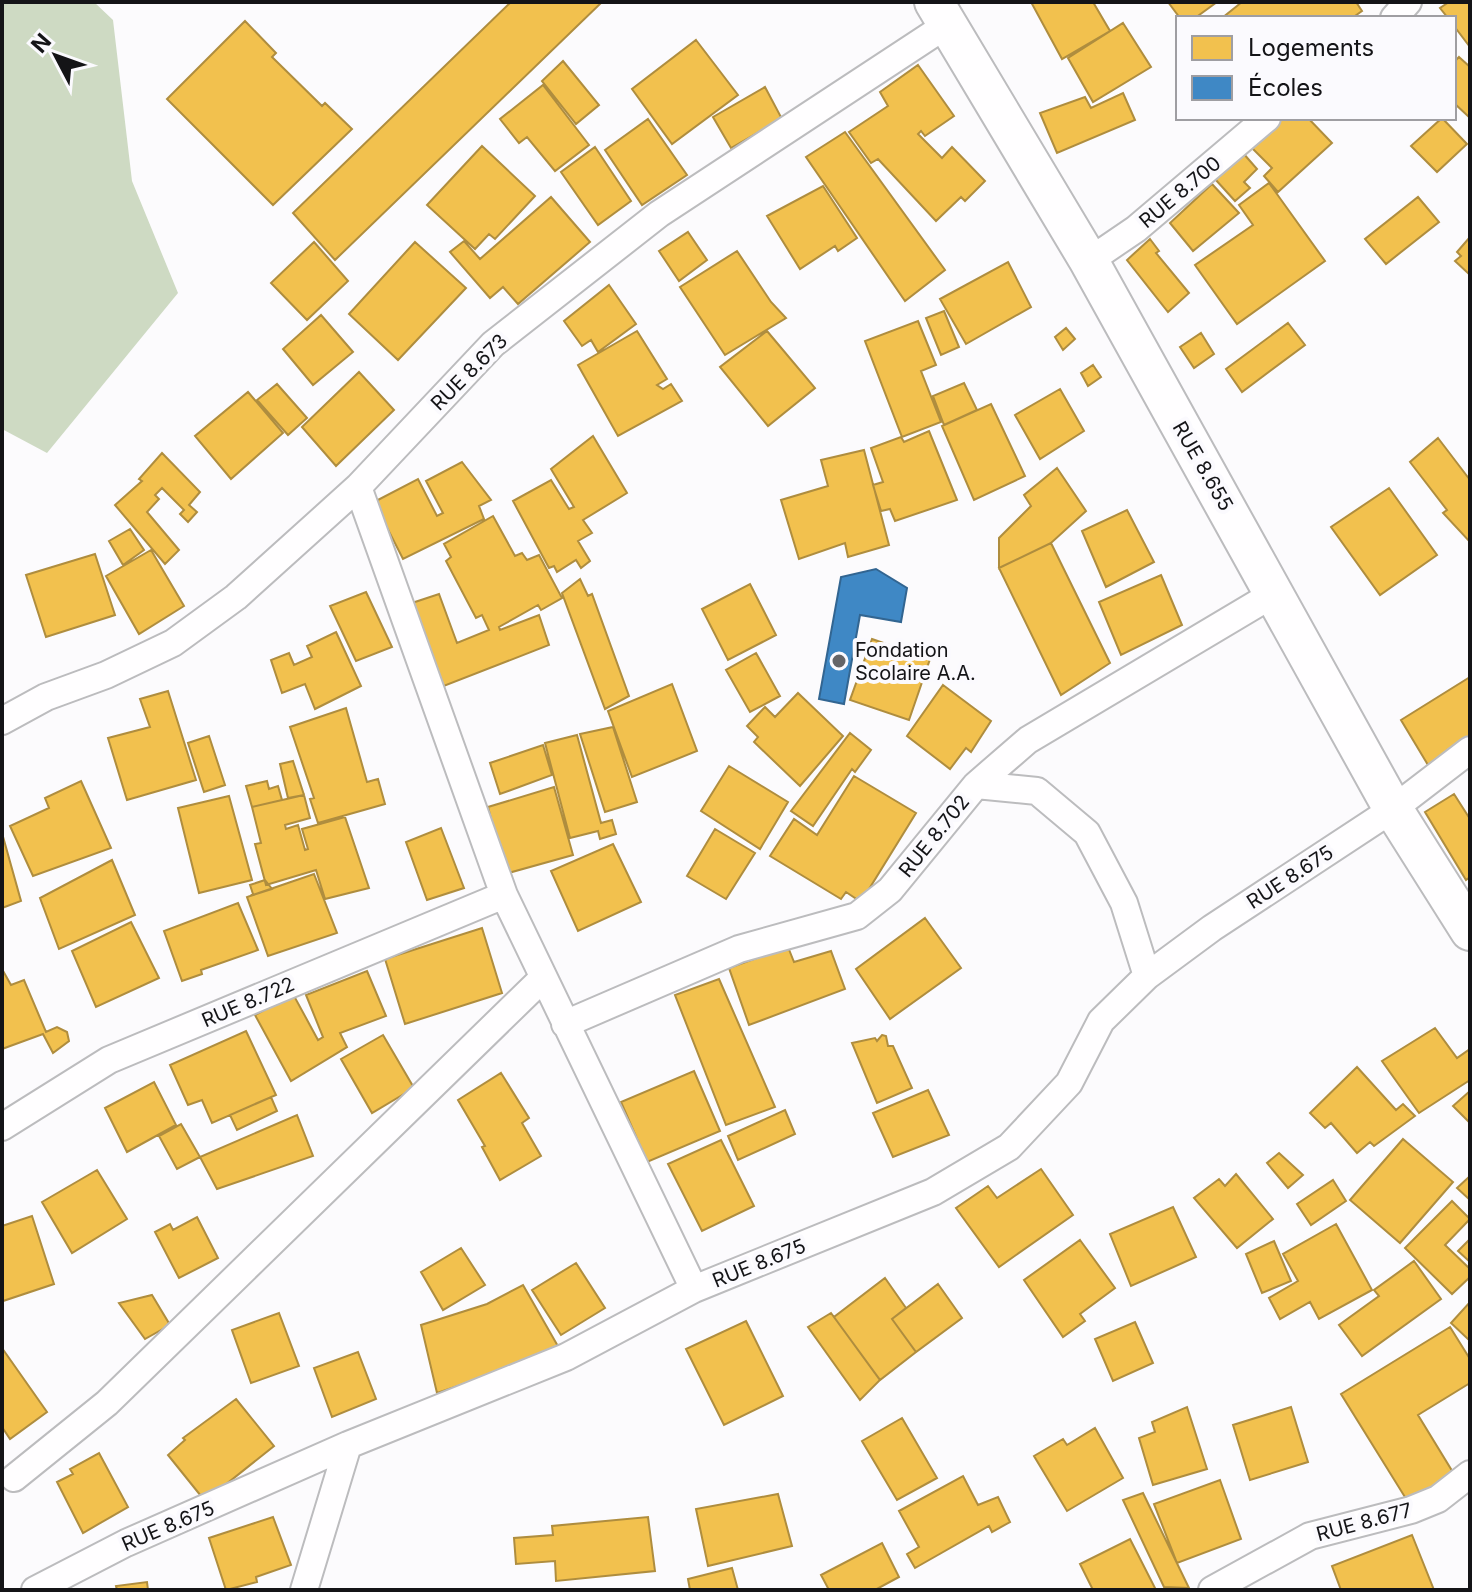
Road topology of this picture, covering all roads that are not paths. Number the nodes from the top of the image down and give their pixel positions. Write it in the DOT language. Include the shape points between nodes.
graph roads {
  1 [pos="940,14"];
  2 [pos="1265,120"];
  3 [pos="1089,261"];
  4 [pos="358,487"];
  5 [pos="1275,593"];
  6 [pos="2,721"];
  7 [pos="1470,750"];
  8 [pos="976,785"];
  9 [pos="1393,809"];
  10 [pos="504,895"];
  11 [pos="1470,931"];
  12 [pos="1147,976"];
  13 [pos="542,979"];
  14 [pos="565,1024"];
  15 [pos="2,1127"];
  16 [pos="694,1289"];
  17 [pos="348,1445"];
  18 [pos="1470,1474"];
  19 [pos="14,1478"];
  20 [pos="35,1590"];
  21 [pos="304,1590"];
  22 [pos="1212,1590"];
  1 -- 3 [label="street, RUE 8.655"];
  1 -- 4 [label="street, RUE 8.673" via="647,223 493,344"];
  2 -- 3 [label="street, RUE 8.700" via="1136,229"];
  3 -- 5 [label="street, RUE 8.655"];
  4 -- 6 [label="street, RUE 8.673" via="236,597 173,643"];
  4 -- 10 [label="street"];
  5 -- 8 [label="street, RUE 8.702" via="1028,740"];
  5 -- 9 [label="street, RUE 8.655"];
  7 -- 9 [label="street, RUE 8.675"];
  8 -- 12 [label="street" via="1037,791 1087,833 1124,903"];
  8 -- 14 [label="street, RUE 8.702" via="890,890 857,916 739,949"];
  9 -- 11 [label="street, RUE 8.655"];
  9 -- 12 [label="street, RUE 8.675"];
  10 -- 13 [label="street"];
  10 -- 15 [label="street, RUE 8.722" via="109,1060"];
  12 -- 16 [label="street, RUE 8.675" via="1101,1021 1069,1083 1009,1147 933,1192"];
  13 -- 14 [label="street"];
  13 -- 19 [label="street" via="107,1403"];
  14 -- 16 [label="street"];
  16 -- 17 [label="street, RUE 8.675" via="566,1357"];
  17 -- 20 [label="street, RUE 8.675" via="126,1543"];
  17 -- 21 [label="street"];
  18 -- 22 [label="street, RUE 8.677" via="1438,1499 1310,1536"];
}
